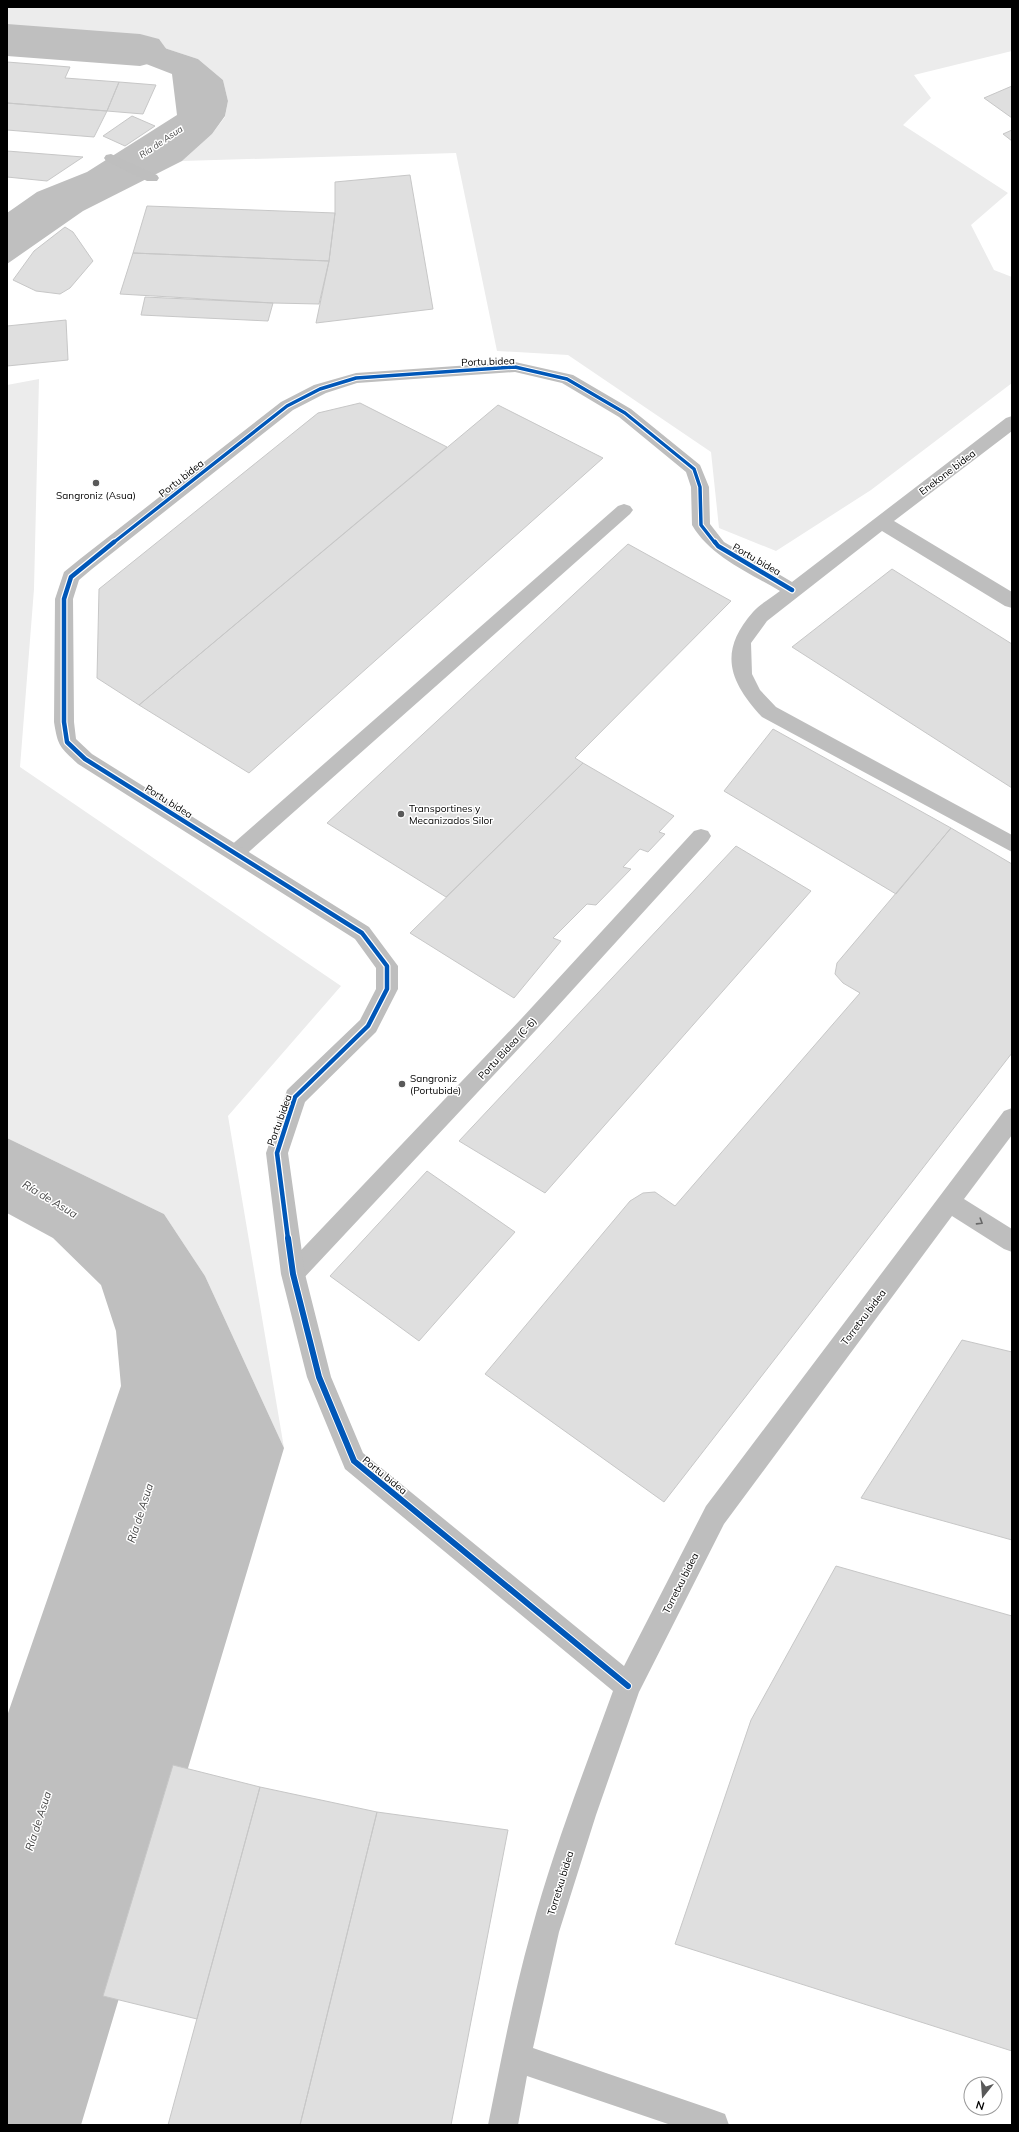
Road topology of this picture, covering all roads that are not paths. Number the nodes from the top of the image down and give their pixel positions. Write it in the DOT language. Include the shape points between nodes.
graph roads {
  1 [pos="111,158"];
  2 [pos="152,178"];
  3 [pos="1012,422"];
  4 [pos="624,510"];
  5 [pos="881,522"];
  6 [pos="792,590"];
  7 [pos="1012,601"];
  8 [pos="701,836"];
  9 [pos="1012,844"];
  10 [pos="235,853"];
  11 [pos="1012,1118"];
  12 [pos="949,1202"];
  13 [pos="1012,1242"];
  14 [pos="293,1274"];
  15 [pos="628,1686"];
  16 [pos="516,2058"];
  17 [pos="503,2125"];
  18 [pos="714,2125"];
  1 -- 2 [label="lane"];
  3 -- 5 [label="street, Enekone bidea"];
  4 -- 10 [label="lane"];
  5 -- 6 [label="street, Enekone bidea"];
  5 -- 7 [label="street"];
  6 -- 9 [label="street, Enekone bidea" via="760,616 742,642 742,674 753,695 769,712"];
  6 -- 10 [label="street, Portu bidea" via="718,546 701,525 700,487 694,470 625,413 566,379 515,368 356,378 320,389 287,406 86,564 71,577 64,599 64,722 67,742 85,759"];
  8 -- 14 [label="lane, Portu Bidea (C-6)" via="529,1024"];
  10 -- 14 [label="street, Portu bidea" via="362,933 387,966 387,989 368,1026 295,1097 276,1153"];
  11 -- 12 [label="street, Torretxu bidea"];
  12 -- 13 [label="street, one-way"];
  12 -- 15 [label="street, Torretxu bidea" via="715,1516"];
  14 -- 15 [label="street, Portu bidea" via="319,1378 354,1461"];
  15 -- 16 [label="street, Torretxu bidea" via="582,1815 545,1932"];
  16 -- 17 [label="street, Torretxu bidea"];
  16 -- 18 [label="street"];
}
